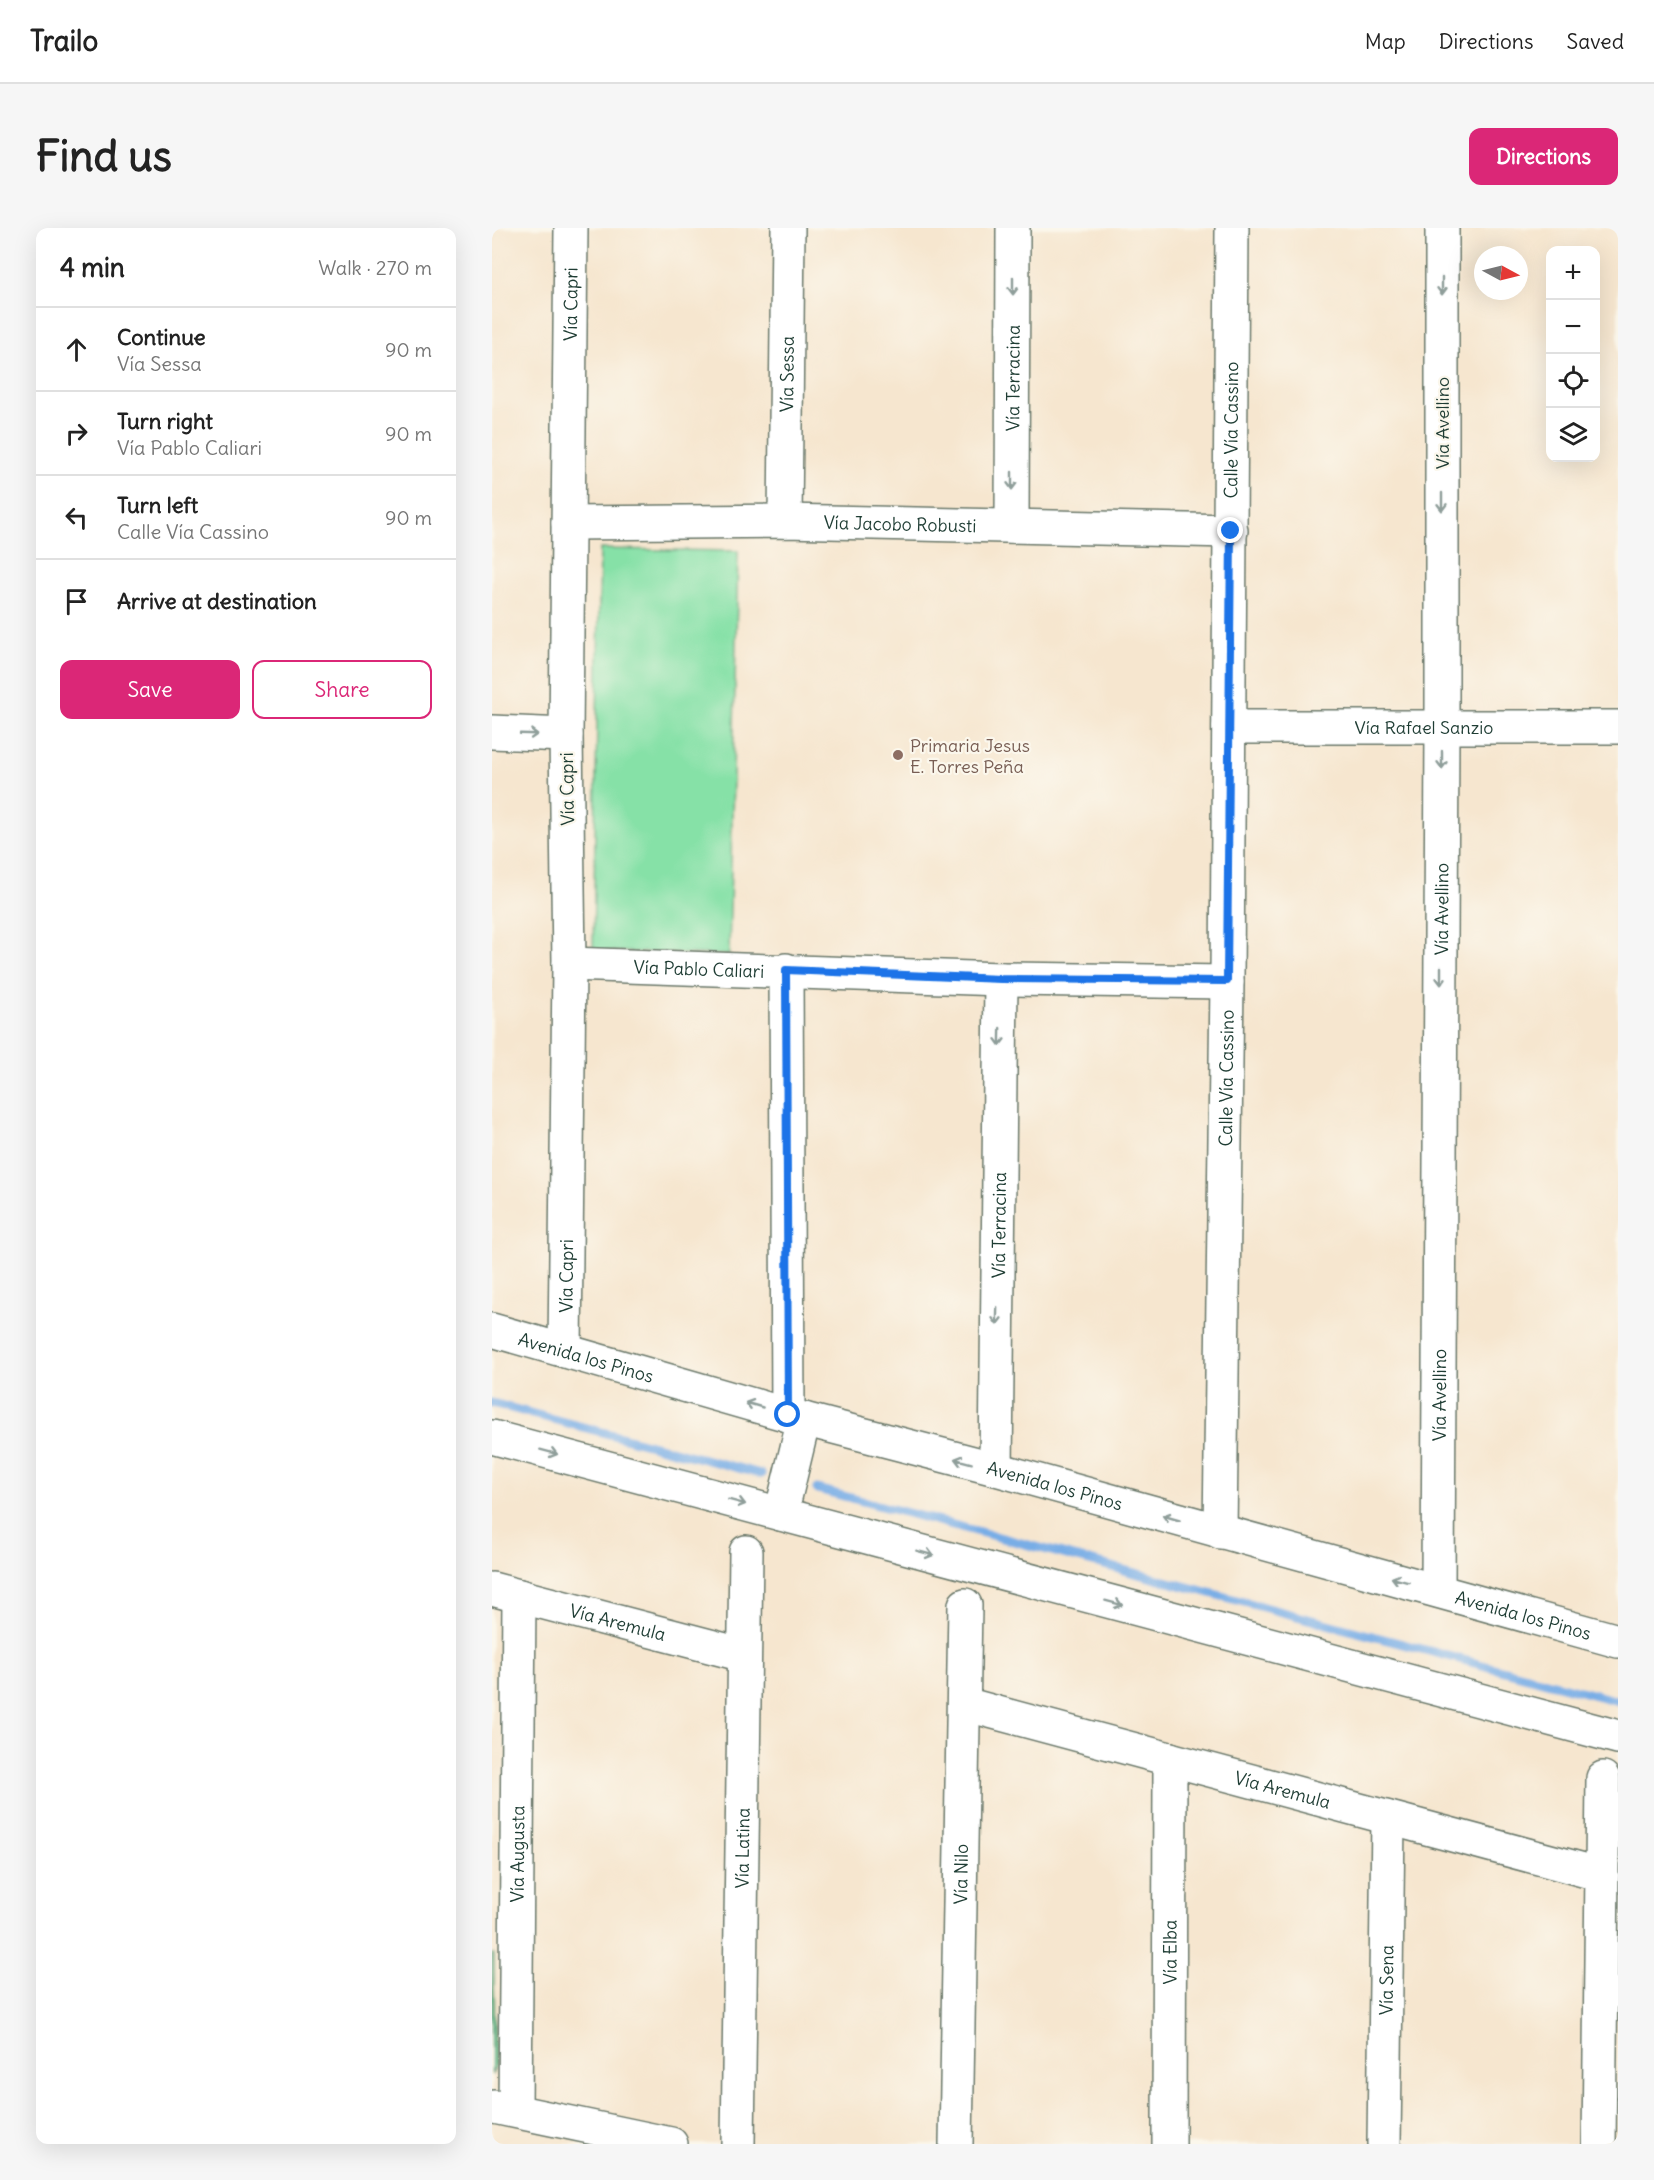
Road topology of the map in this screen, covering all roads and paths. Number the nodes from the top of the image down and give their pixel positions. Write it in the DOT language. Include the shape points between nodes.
graph roads {
  1 [pos="571,228"];
  2 [pos="788,228"];
  3 [pos="1013,228"];
  4 [pos="1232,228"];
  5 [pos="1442,228"];
  6 [pos="785,521"];
  7 [pos="568,523"];
  8 [pos="1012,526"];
  9 [pos="1231,531"];
  10 [pos="1229,727"];
  11 [pos="1442,727"];
  12 [pos="1618,727"];
  13 [pos="492,732"];
  14 [pos="566,735"];
  15 [pos="569,964"];
  16 [pos="786,970"];
  17 [pos="1001,979"];
  18 [pos="1227,981"];
  19 [pos="492,1330"];
  20 [pos="565,1351"];
  21 [pos="796,1417"];
  22 [pos="492,1437"];
  23 [pos="996,1469"];
  24 [pos="781,1514"];
  25 [pos="1220,1532"];
  26 [pos="746,1552"];
  27 [pos="1438,1590"];
  28 [pos="506,1592"];
  29 [pos="965,1605"];
  30 [pos="1618,1641"];
  31 [pos="744,1655"];
  32 [pos="964,1704"];
  33 [pos="1618,1737"];
  34 [pos="1170,1759"];
  35 [pos="1603,1778"];
  36 [pos="1388,1818"];
  37 [pos="1602,1875"];
  38 [pos="503,2108"];
  39 [pos="671,2144"];
  40 [pos="738,2144"];
  41 [pos="956,2144"];
  42 [pos="1169,2144"];
  43 [pos="1384,2144"];
  44 [pos="1599,2144"];
  1 -- 7 [label="street, Vía Capri"];
  2 -- 6 [label="street, Vía Sessa"];
  3 -- 8 [label="street, Vía Terracina, one-way"];
  4 -- 9 [label="street, Calle Vía Cassino"];
  5 -- 11 [label="street, Vía Avellino, one-way"];
  6 -- 7 [label="street, Vía Jacobo Robusti"];
  6 -- 8 [label="street, Vía Jacobo Robusti"];
  7 -- 14 [label="street, Vía Capri"];
  8 -- 9 [label="street, Vía Jacobo Robusti"];
  9 -- 10 [label="street, Calle Vía Cassino"];
  10 -- 11 [label="street, Vía Rafael Sanzio"];
  10 -- 18 [label="street, Calle Vía Cassino"];
  11 -- 12 [label="street, Vía Rafael Sanzio"];
  11 -- 27 [label="street, Vía Avellino, one-way"];
  13 -- 14 [label="street, one-way"];
  14 -- 15 [label="street, Vía Capri"];
  15 -- 16 [label="street, Vía Pablo Caliari"];
  15 -- 20 [label="street, Vía Capri"];
  16 -- 17 [label="street, Vía Pablo Caliari"];
  16 -- 21 [label="street"];
  17 -- 18 [label="street, Vía Pablo Caliari"];
  17 -- 23 [label="street, Vía Terracina, one-way"];
  18 -- 25 [label="street, Calle Vía Cassino"];
  19 -- 20 [label="street, Avenida los Pinos"];
  21 -- 20 [label="street, Avenida los Pinos, one-way"];
  23 -- 21 [label="street, Avenida los Pinos, one-way"];
  21 -- 24 [label="street"];
  22 -- 24 [label="street, one-way"];
  25 -- 23 [label="street, Avenida los Pinos, one-way"];
  24 -- 33 [label="street, one-way"];
  27 -- 25 [label="street, Avenida los Pinos, one-way"];
  26 -- 31 [label="street, Vía Latina"];
  27 -- 30 [label="street, Avenida los Pinos"];
  28 -- 31 [label="street, Vía Aremula"];
  28 -- 38 [label="street, Vía Augusta"];
  29 -- 32 [label="street, Vía Nilo"];
  31 -- 40 [label="street, Vía Latina"];
  32 -- 34 [label="street, Vía Aremula"];
  32 -- 41 [label="street, Vía Nilo"];
  34 -- 36 [label="street, Vía Aremula"];
  34 -- 42 [label="street, Vía Elba"];
  35 -- 37 [label="street"];
  36 -- 37 [label="street, Vía Aremula"];
  36 -- 43 [label="street, Vía Sena"];
  37 -- 44 [label="street"];
  38 -- 39 [label="street"];
}
